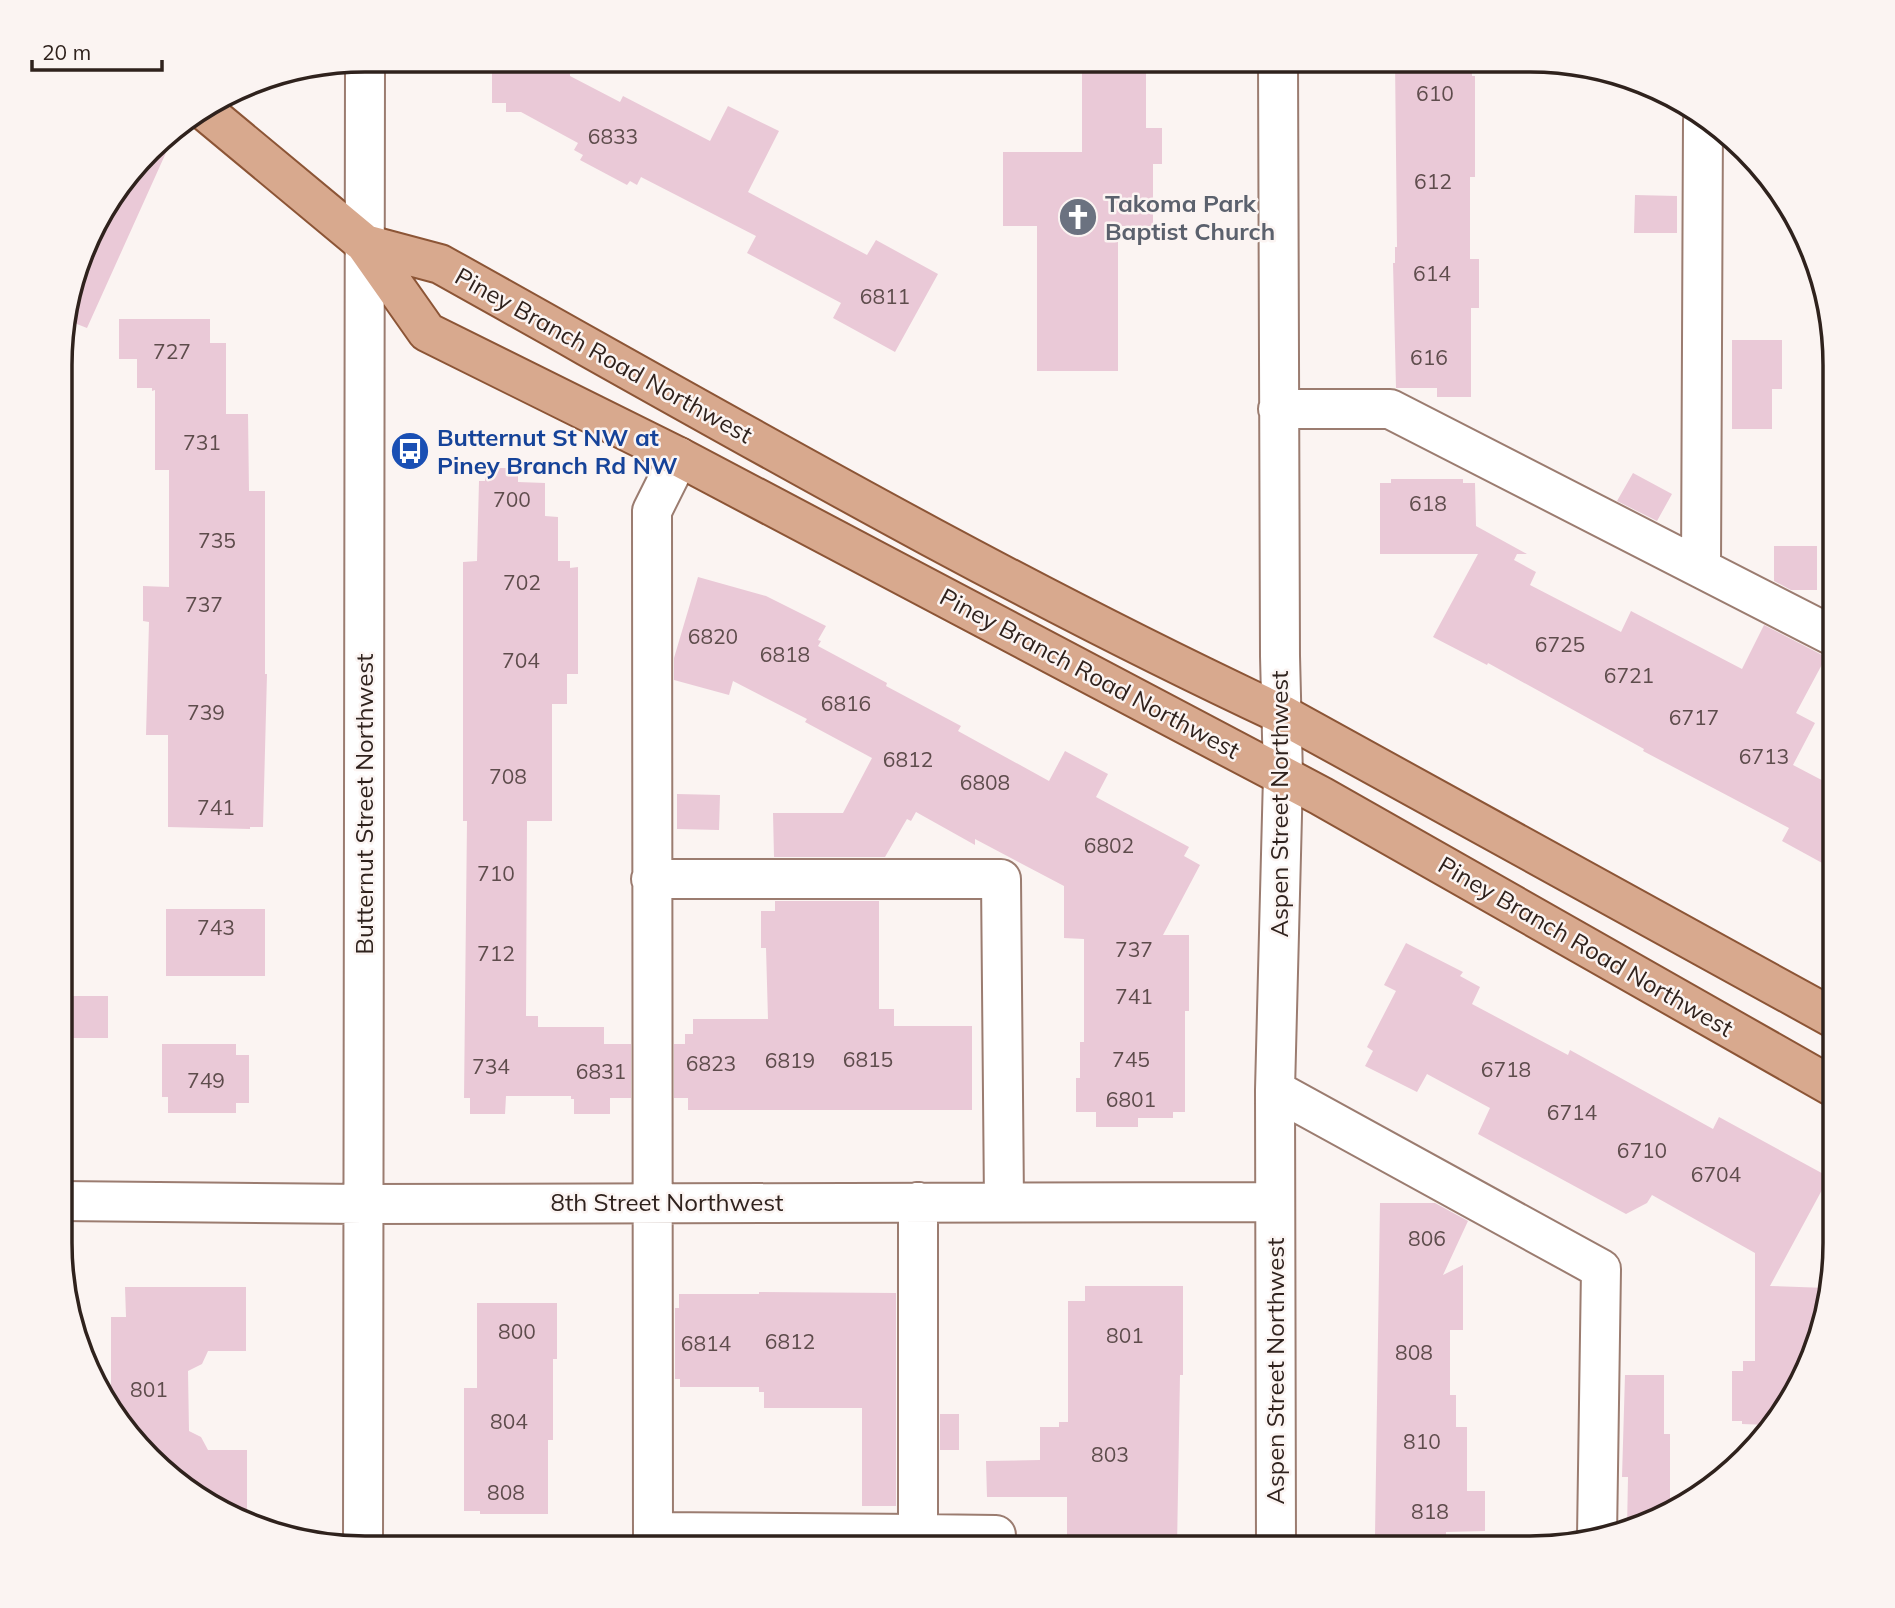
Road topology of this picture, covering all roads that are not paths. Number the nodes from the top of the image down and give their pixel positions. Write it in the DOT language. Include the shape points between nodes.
graph roads {
  1 [pos="365,72"];
  2 [pos="1278,72"];
  3 [pos="211,116"];
  4 [pos="1703,128"];
  5 [pos="365,244"];
  6 [pos="1278,409"];
  7 [pos="679,457"];
  8 [pos="1700,568"];
  9 [pos="1823,631"];
  10 [pos="1283,715"];
  11 [pos="1283,776"];
  12 [pos="652,879"];
  13 [pos="1823,1012"];
  14 [pos="1823,1081"];
  15 [pos="1275,1090"];
  16 [pos="72,1201"];
  17 [pos="652,1202"];
  18 [pos="918,1202"];
  19 [pos="1004,1202"];
  20 [pos="1275,1202"];
  21 [pos="363,1204"];
  22 [pos="1597,1528"];
  23 [pos="918,1534"];
  24 [pos="363,1536"];
  25 [pos="654,1536"];
  26 [pos="830,1536"];
  27 [pos="996,1536"];
  28 [pos="1276,1536"];
  1 -- 5 [label="street, Butternut Street Northwest"];
  2 -- 6 [label="street, Aspen Street Northwest"];
  3 -- 5 [label="main road, Piney Branch Road Northwest"];
  4 -- 8 [label="street"];
  5 -- 7 [label="main road, Piney Branch Road Northwest" via="427,332"];
  5 -- 10 [label="main road, Piney Branch Road Northwest" via="440,264 955,550"];
  5 -- 21 [label="street, Butternut Street Northwest"];
  6 -- 8 [label="street" via="1390,409"];
  6 -- 10 [label="street, Aspen Street Northwest"];
  7 -- 11 [label="main road, Piney Branch Road Northwest"];
  7 -- 12 [label="street" via="652,511"];
  8 -- 9 [label="street"];
  10 -- 11 [label="street, Aspen Street Northwest"];
  10 -- 13 [label="main road, Piney Branch Road Northwest"];
  11 -- 14 [label="main road, Piney Branch Road Northwest"];
  11 -- 15 [label="street, Aspen Street Northwest"];
  12 -- 17 [label="street"];
  12 -- 19 [label="street" via="1001,879"];
  15 -- 20 [label="street, Aspen Street Northwest"];
  15 -- 22 [label="street" via="1601,1269"];
  16 -- 21 [label="street, 8th Street Northwest"];
  17 -- 18 [label="street, 8th Street Northwest"];
  17 -- 21 [label="street, 8th Street Northwest"];
  17 -- 25 [label="street"];
  18 -- 19 [label="street, 8th Street Northwest"];
  18 -- 23 [label="street"];
  19 -- 20 [label="street, 8th Street Northwest"];
  20 -- 28 [label="street, Aspen Street Northwest"];
  21 -- 24 [label="street, Butternut Street Northwest"];
  23 -- 26 [label="street"];
  23 -- 27 [label="street"];
}
